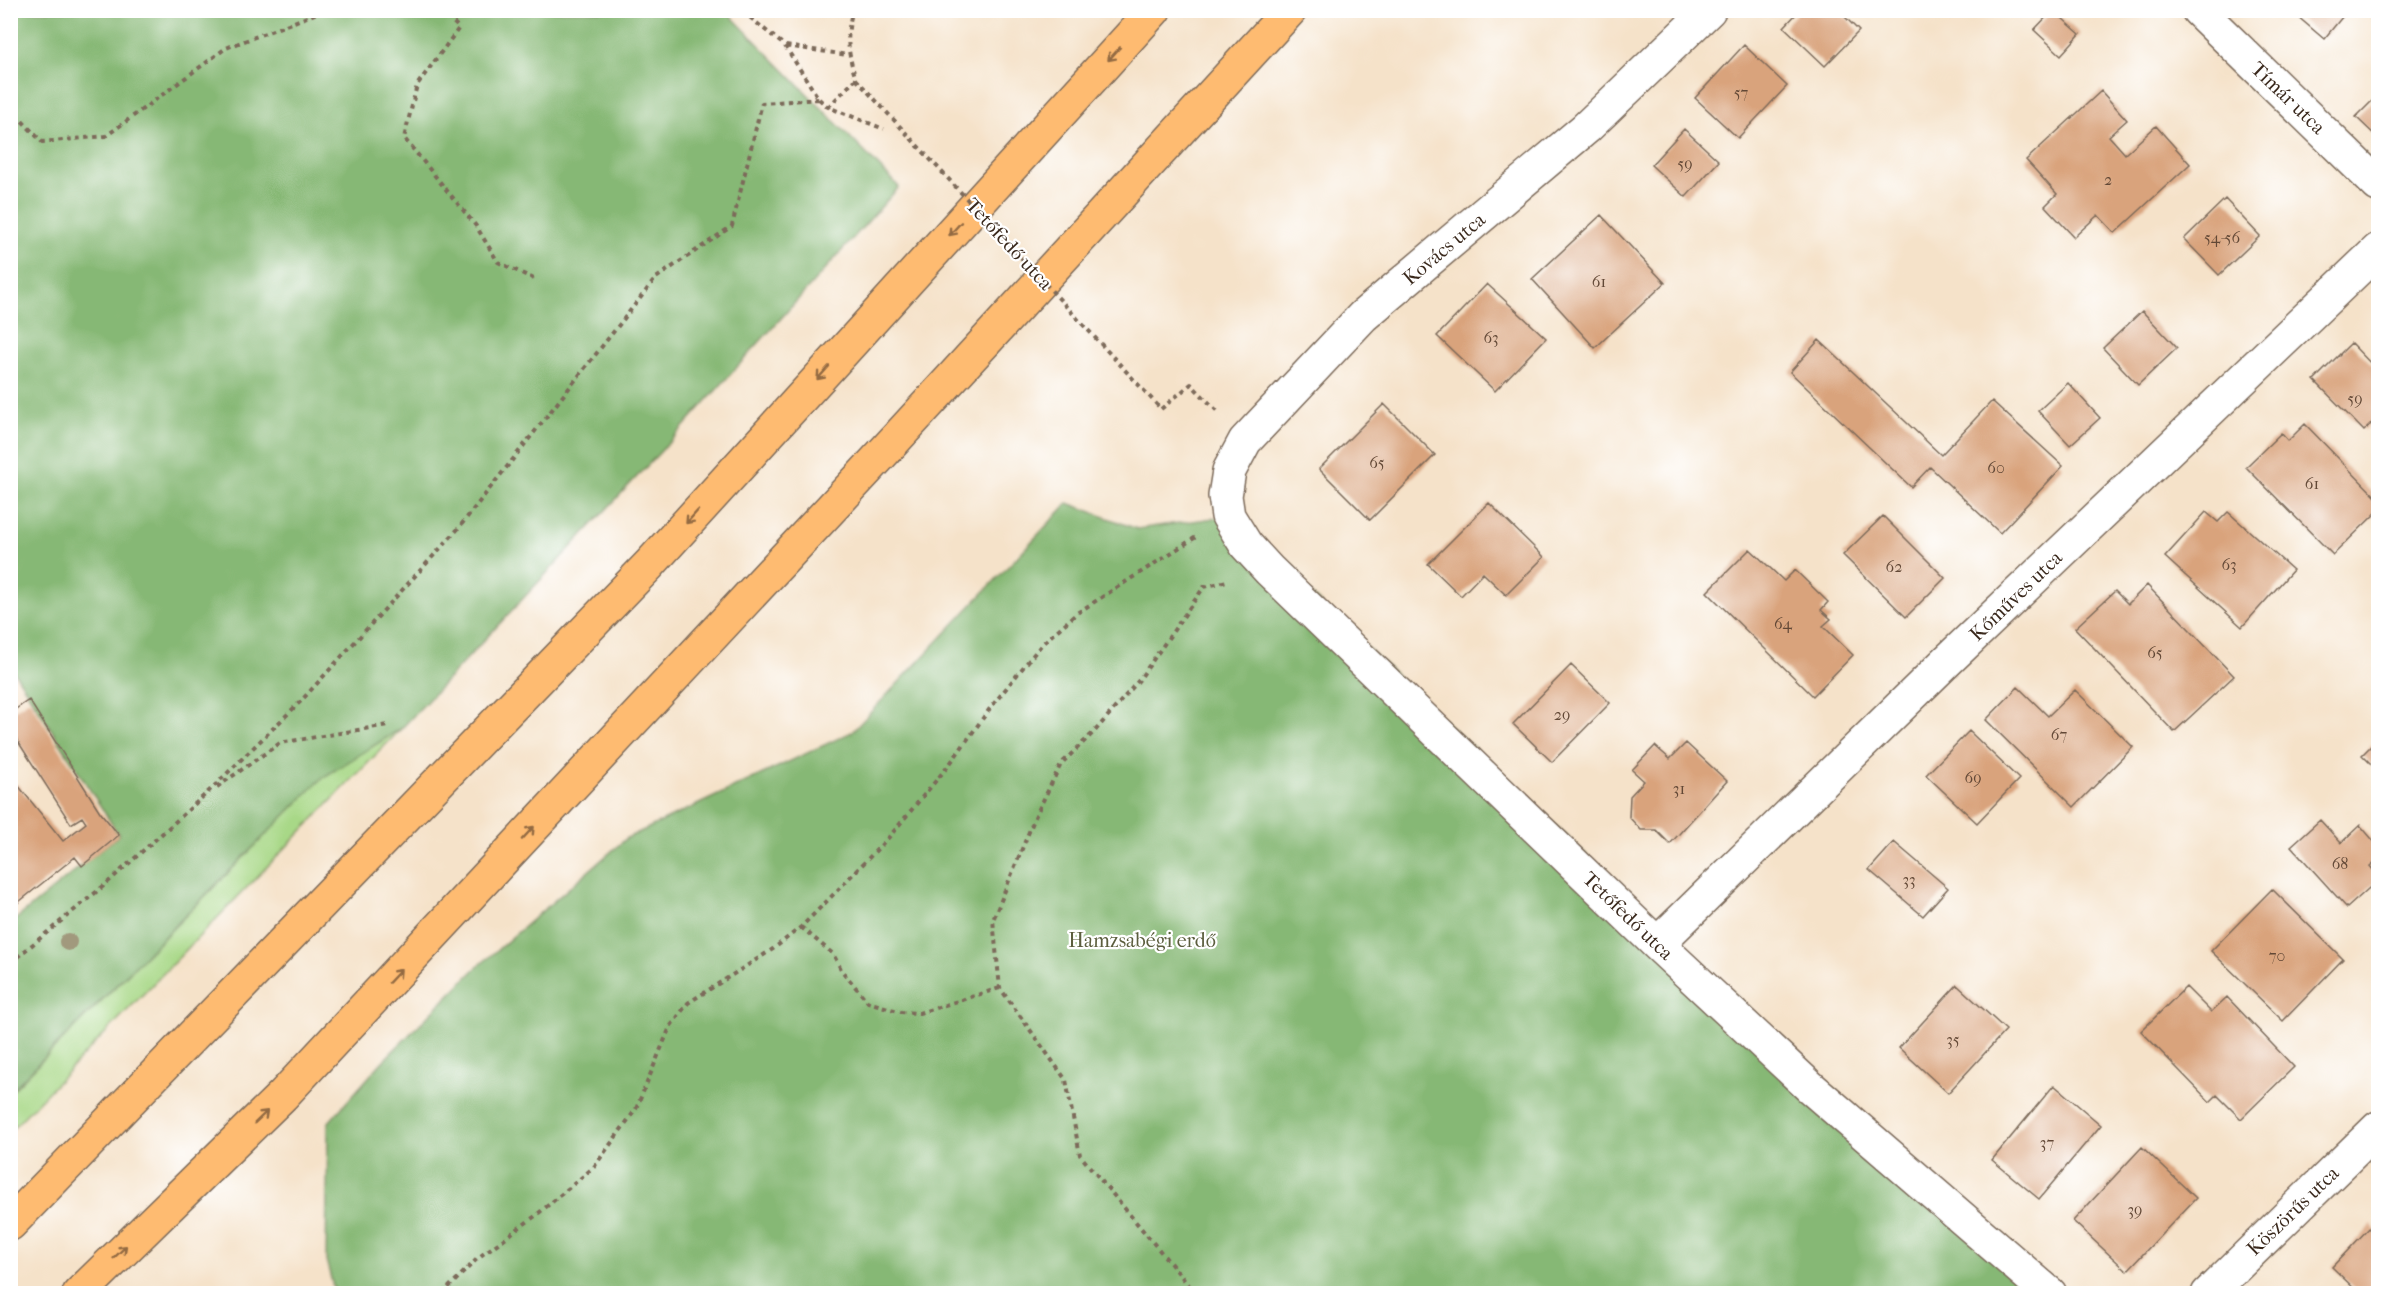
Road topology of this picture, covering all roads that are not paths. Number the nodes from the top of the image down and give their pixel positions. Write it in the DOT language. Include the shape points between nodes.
graph roads {
  1 [pos="1154,10"];
  2 [pos="1290,10"];
  3 [pos="1709,10"];
  4 [pos="2198,10"];
  5 [pos="2379,185"];
  6 [pos="2379,250"];
  7 [pos="1228,516"];
  8 [pos="1657,944"];
  9 [pos="2379,1128"];
  10 [pos="10,1224"];
  11 [pos="79,1293"];
  12 [pos="2050,1293"];
  13 [pos="2208,1293"];
  1 -- 10 [label="highway, one-way" via="649,565"];
  11 -- 2 [label="highway, one-way" via="284,1095"];
  3 -- 7 [label="street, Kovács utca" via="1586,128 1363,316 1245,441 1229,471 1225,496"];
  4 -- 5 [label="street, Tímár utca"];
  6 -- 8 [label="street, Kőműves utca"];
  7 -- 8 [label="street, Tetőfedő utca" via="1246,545 1269,570"];
  8 -- 12 [label="street, Tetőfedő utca" via="1809,1086"];
  9 -- 13 [label="street, Köszörűs utca"];
}
